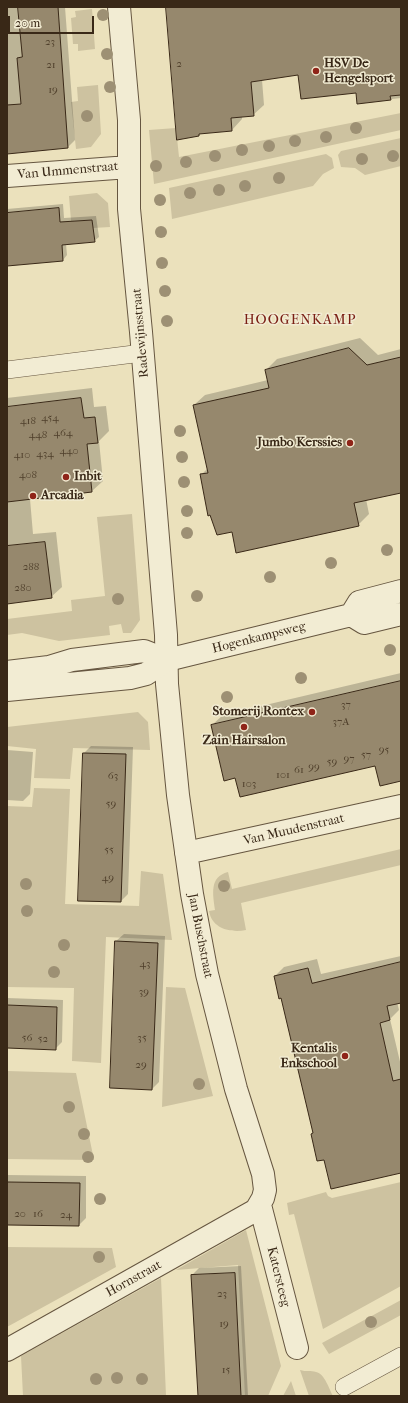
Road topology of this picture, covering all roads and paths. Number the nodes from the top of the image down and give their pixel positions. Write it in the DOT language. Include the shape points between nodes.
graph roads {
  1 [pos="119,7"];
  2 [pos="129,166"];
  3 [pos="7,176"];
  4 [pos="142,353"];
  5 [pos="7,370"];
  6 [pos="401,591"];
  7 [pos="401,614"];
  8 [pos="351,615"];
  9 [pos="167,660"];
  10 [pos="7,672"];
  11 [pos="7,690"];
  12 [pos="401,806"];
  13 [pos="186,854"];
  14 [pos="260,1205"];
  15 [pos="297,1348"];
  16 [pos="7,1350"];
  17 [pos="401,1356"];
  18 [pos="344,1387"];
  1 -- 2 [label="street, Radewijnsstraat" via="129,120"];
  2 -- 3 [label="street, Van Ummenstraat"];
  2 -- 4 [label="street, Radewijnsstraat" via="129,209"];
  4 -- 5 [label="lane"];
  4 -- 9 [label="street, Radewijnsstraat"];
  6 -- 8 [label="street" via="359,602"];
  7 -- 8 [label="street" via="364,623"];
  8 -- 9 [label="street, Hogenkampsweg"];
  9 -- 10 [label="street" via="144,651 72,660 49,667"];
  9 -- 11 [label="street, Hogenkampsweg" via="146,674 130,678"];
  9 -- 13 [label="street, Jan Buschstraat" via="172,735"];
  12 -- 13 [label="street, Van Muudenstraat"];
  13 -- 14 [label="street, Jan Buschstraat" via="203,952 224,1045 263,1174 264,1190"];
  14 -- 15 [label="street, Katersteeg"];
  14 -- 16 [label="street, Hornstraat" via="239,1220"];
  17 -- 18 [label="lane"];
}
